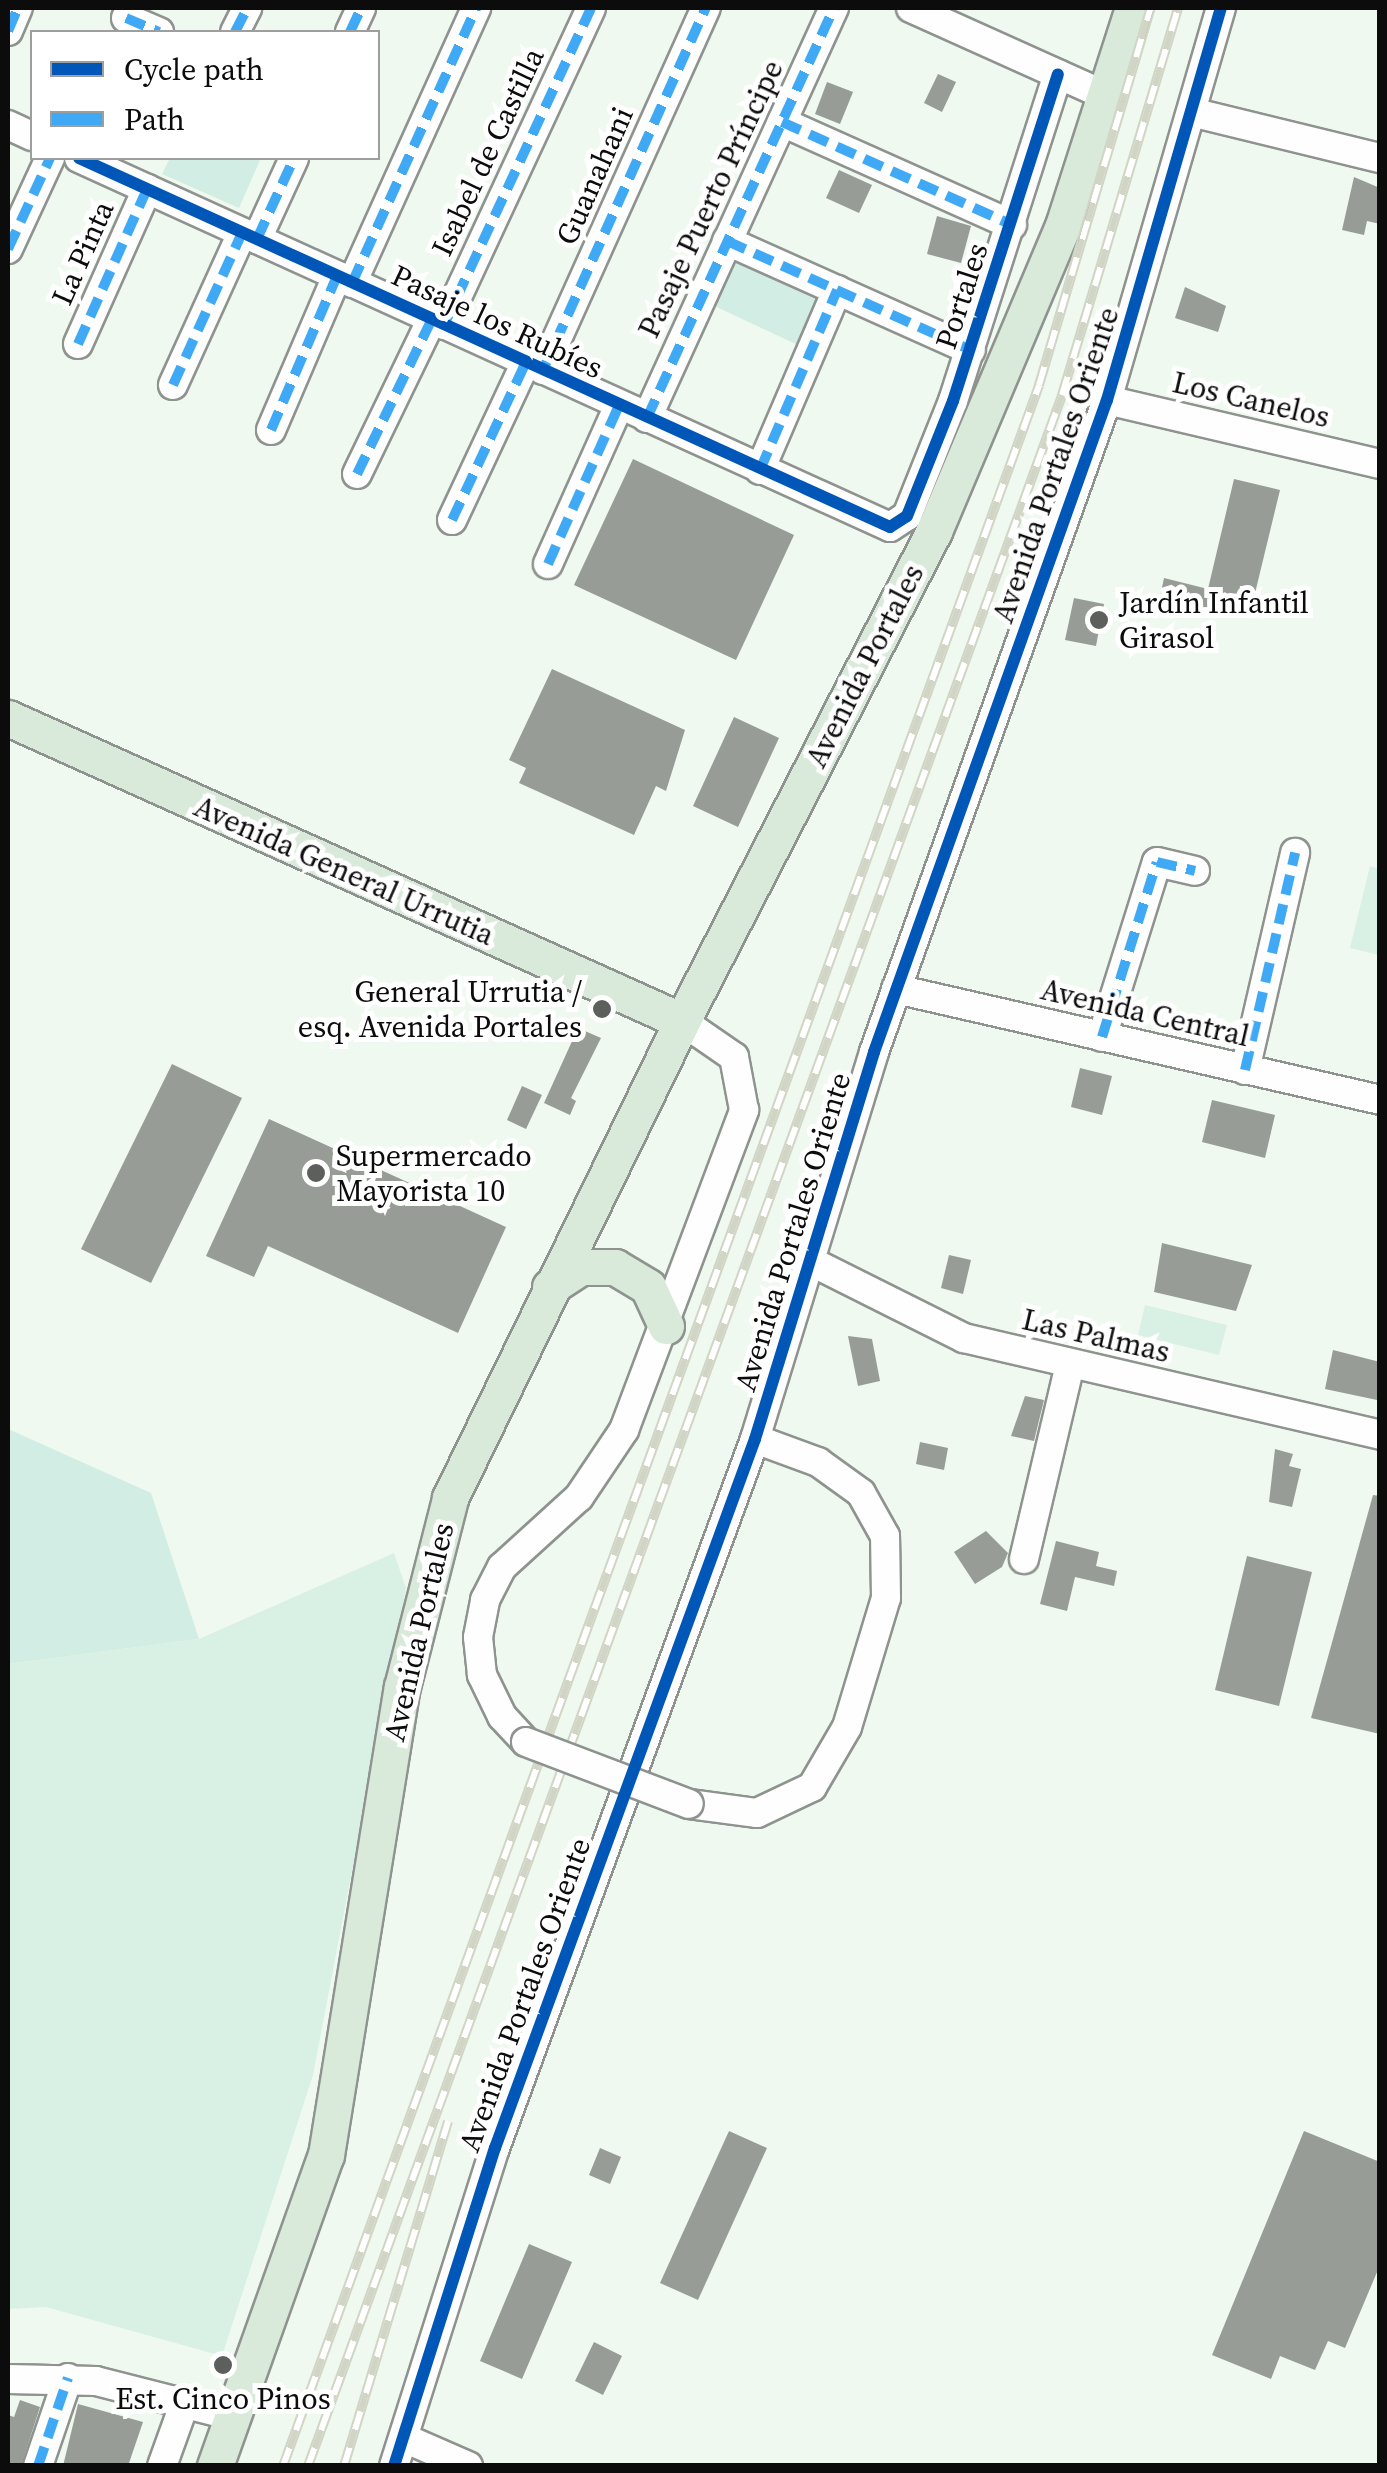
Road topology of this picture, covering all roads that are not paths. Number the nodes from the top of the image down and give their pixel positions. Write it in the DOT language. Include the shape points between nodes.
graph roads {
  1 [pos="18,8"];
  2 [pos="476,8"];
  3 [pos="591,8"];
  4 [pos="706,8"];
  5 [pos="834,8"];
  6 [pos="910,8"];
  7 [pos="1118,8"];
  8 [pos="1133,8"];
  9 [pos="1221,8"];
  10 [pos="126,19"];
  11 [pos="154,30"];
  12 [pos="8,31"];
  13 [pos="1058,74"];
  14 [pos="1101,94"];
  15 [pos="1195,113"];
  16 [pos="782,122"];
  17 [pos="1380,158"];
  18 [pos="49,160"];
  19 [pos="83,160"];
  20 [pos="293,160"];
  21 [pos="147,189"];
  22 [pos="1012,225"];
  23 [pos="249,236"];
  24 [pos="728,241"];
  25 [pos="8,249"];
  26 [pos="345,279"];
  27 [pos="837,290"];
  28 [pos="438,322"];
  29 [pos="78,344"];
  30 [pos="971,350"];
  31 [pos="535,366"];
  32 [pos="173,385"];
  33 [pos="1107,400"];
  34 [pos="619,405"];
  35 [pos="646,418"];
  36 [pos="271,430"];
  37 [pos="1380,464"];
  38 [pos="760,470"];
  39 [pos="357,474"];
  40 [pos="452,520"];
  41 [pos="896,526"];
  42 [pos="548,564"];
  43 [pos="8,718"];
  44 [pos="1295,853"];
  45 [pos="1195,871"];
  46 [pos="896,990"];
  47 [pos="682,1020"];
  48 [pos="1102,1037"];
  49 [pos="1244,1070"];
  50 [pos="1380,1100"];
  51 [pos="812,1262"];
  52 [pos="550,1287"];
  53 [pos="666,1326"];
  54 [pos="1070,1364"];
  55 [pos="1380,1435"];
  56 [pos="754,1439"];
  57 [pos="1024,1559"];
  58 [pos="68,2378"];
  59 [pos="8,2379"];
  60 [pos="211,2409"];
  61 [pos="404,2438"];
  62 [pos="38,2466"];
  63 [pos="162,2466"];
  64 [pos="196,2466"];
  65 [pos="215,2466"];
  66 [pos="394,2466"];
  67 [pos="468,2466"];
  1 -- 12 [label="street"];
  2 -- 26 [label="street"];
  3 -- 28 [label="street, Isabel de Castilla"];
  4 -- 31 [label="street, Guanahani"];
  5 -- 16 [label="street, Pasaje Puerto Príncipe"];
  6 -- 13 [label="street"];
  7 -- 14 [label="main road, Avenida Portales"];
  8 -- 14 [label="main road, Avenida Portales"];
  9 -- 15 [label="street, Avenida Portales Oriente"];
  10 -- 11 [label="street"];
  13 -- 14 [label="street"];
  13 -- 22 [label="street, Portales"];
  14 -- 47 [label="main road, Avenida Portales" via="1029,302 934,530"];
  15 -- 17 [label="street"];
  15 -- 33 [label="street, Avenida Portales Oriente"];
  16 -- 22 [label="street"];
  16 -- 24 [label="street, Pasaje Puerto Príncipe"];
  18 -- 25 [label="street"];
  19 -- 21 [label="street, Pasaje los Rubíes"];
  20 -- 23 [label="street"];
  21 -- 23 [label="street, Pasaje los Rubíes"];
  21 -- 29 [label="street, La Pinta"];
  22 -- 30 [label="street, Portales"];
  23 -- 26 [label="street, Pasaje los Rubíes"];
  23 -- 32 [label="street"];
  24 -- 27 [label="street"];
  24 -- 35 [label="street, Pasaje Puerto Príncipe"];
  26 -- 28 [label="street, Pasaje los Rubíes"];
  26 -- 36 [label="street"];
  27 -- 30 [label="street"];
  27 -- 38 [label="street"];
  28 -- 31 [label="street, Pasaje los Rubíes"];
  28 -- 39 [label="street, Isabel de Castilla"];
  30 -- 41 [label="street, Portales" via="926,471"];
  31 -- 34 [label="street, Pasaje los Rubíes"];
  31 -- 40 [label="street, Guanahani"];
  33 -- 37 [label="street, Los Canelos"];
  33 -- 46 [label="street, Avenida Portales Oriente"];
  34 -- 35 [label="street, Pasaje los Rubíes"];
  34 -- 42 [label="street"];
  35 -- 38 [label="street, Pasaje los Rubíes"];
  38 -- 41 [label="street, Pasaje los Rubíes"];
  43 -- 47 [label="main road, Avenida General Urrutia"];
  44 -- 49 [label="street"];
  45 -- 48 [label="street" via="1157,862"];
  46 -- 48 [label="street, Avenida Central"];
  46 -- 51 [label="street, Avenida Portales Oriente"];
  47 -- 52 [label="main road, Avenida Portales"];
  47 -- 53 [label="street, Avenida Portales" via="734,1057 744,1110"];
  48 -- 49 [label="street, Avenida Central"];
  49 -- 50 [label="street, Avenida Central"];
  51 -- 54 [label="street, Las Palmas" via="954,1334"];
  51 -- 56 [label="street, Avenida Portales Oriente"];
  52 -- 53 [label="main road" via="581,1267 615,1267 648,1287"];
  52 -- 60 [label="main road, Avenida Portales" via="462,1470 431,1559 330,2112 306,2152"];
  53 -- 56 [label="street, Avenida Portales, bridge" via="610,1456 563,1514 502,1567 485,1600 478,1637 482,1675 502,1716 526,1742 689,1804 758,1813 812,1788 847,1727 886,1598 884,1536 862,1493 818,1462"];
  54 -- 55 [label="street, Las Palmas"];
  54 -- 57 [label="street"];
  56 -- 61 [label="street, Avenida Portales Oriente" via="496,2148"];
  58 -- 59 [label="street"];
  58 -- 60 [label="street"];
  58 -- 62 [label="street"];
  60 -- 63 [label="street, Avenida Portales"];
  60 -- 64 [label="main road, Avenida Portales"];
  60 -- 65 [label="main road, Avenida Portales"];
  61 -- 66 [label="street, Avenida Portales Oriente"];
  61 -- 67 [label="street"];
}
